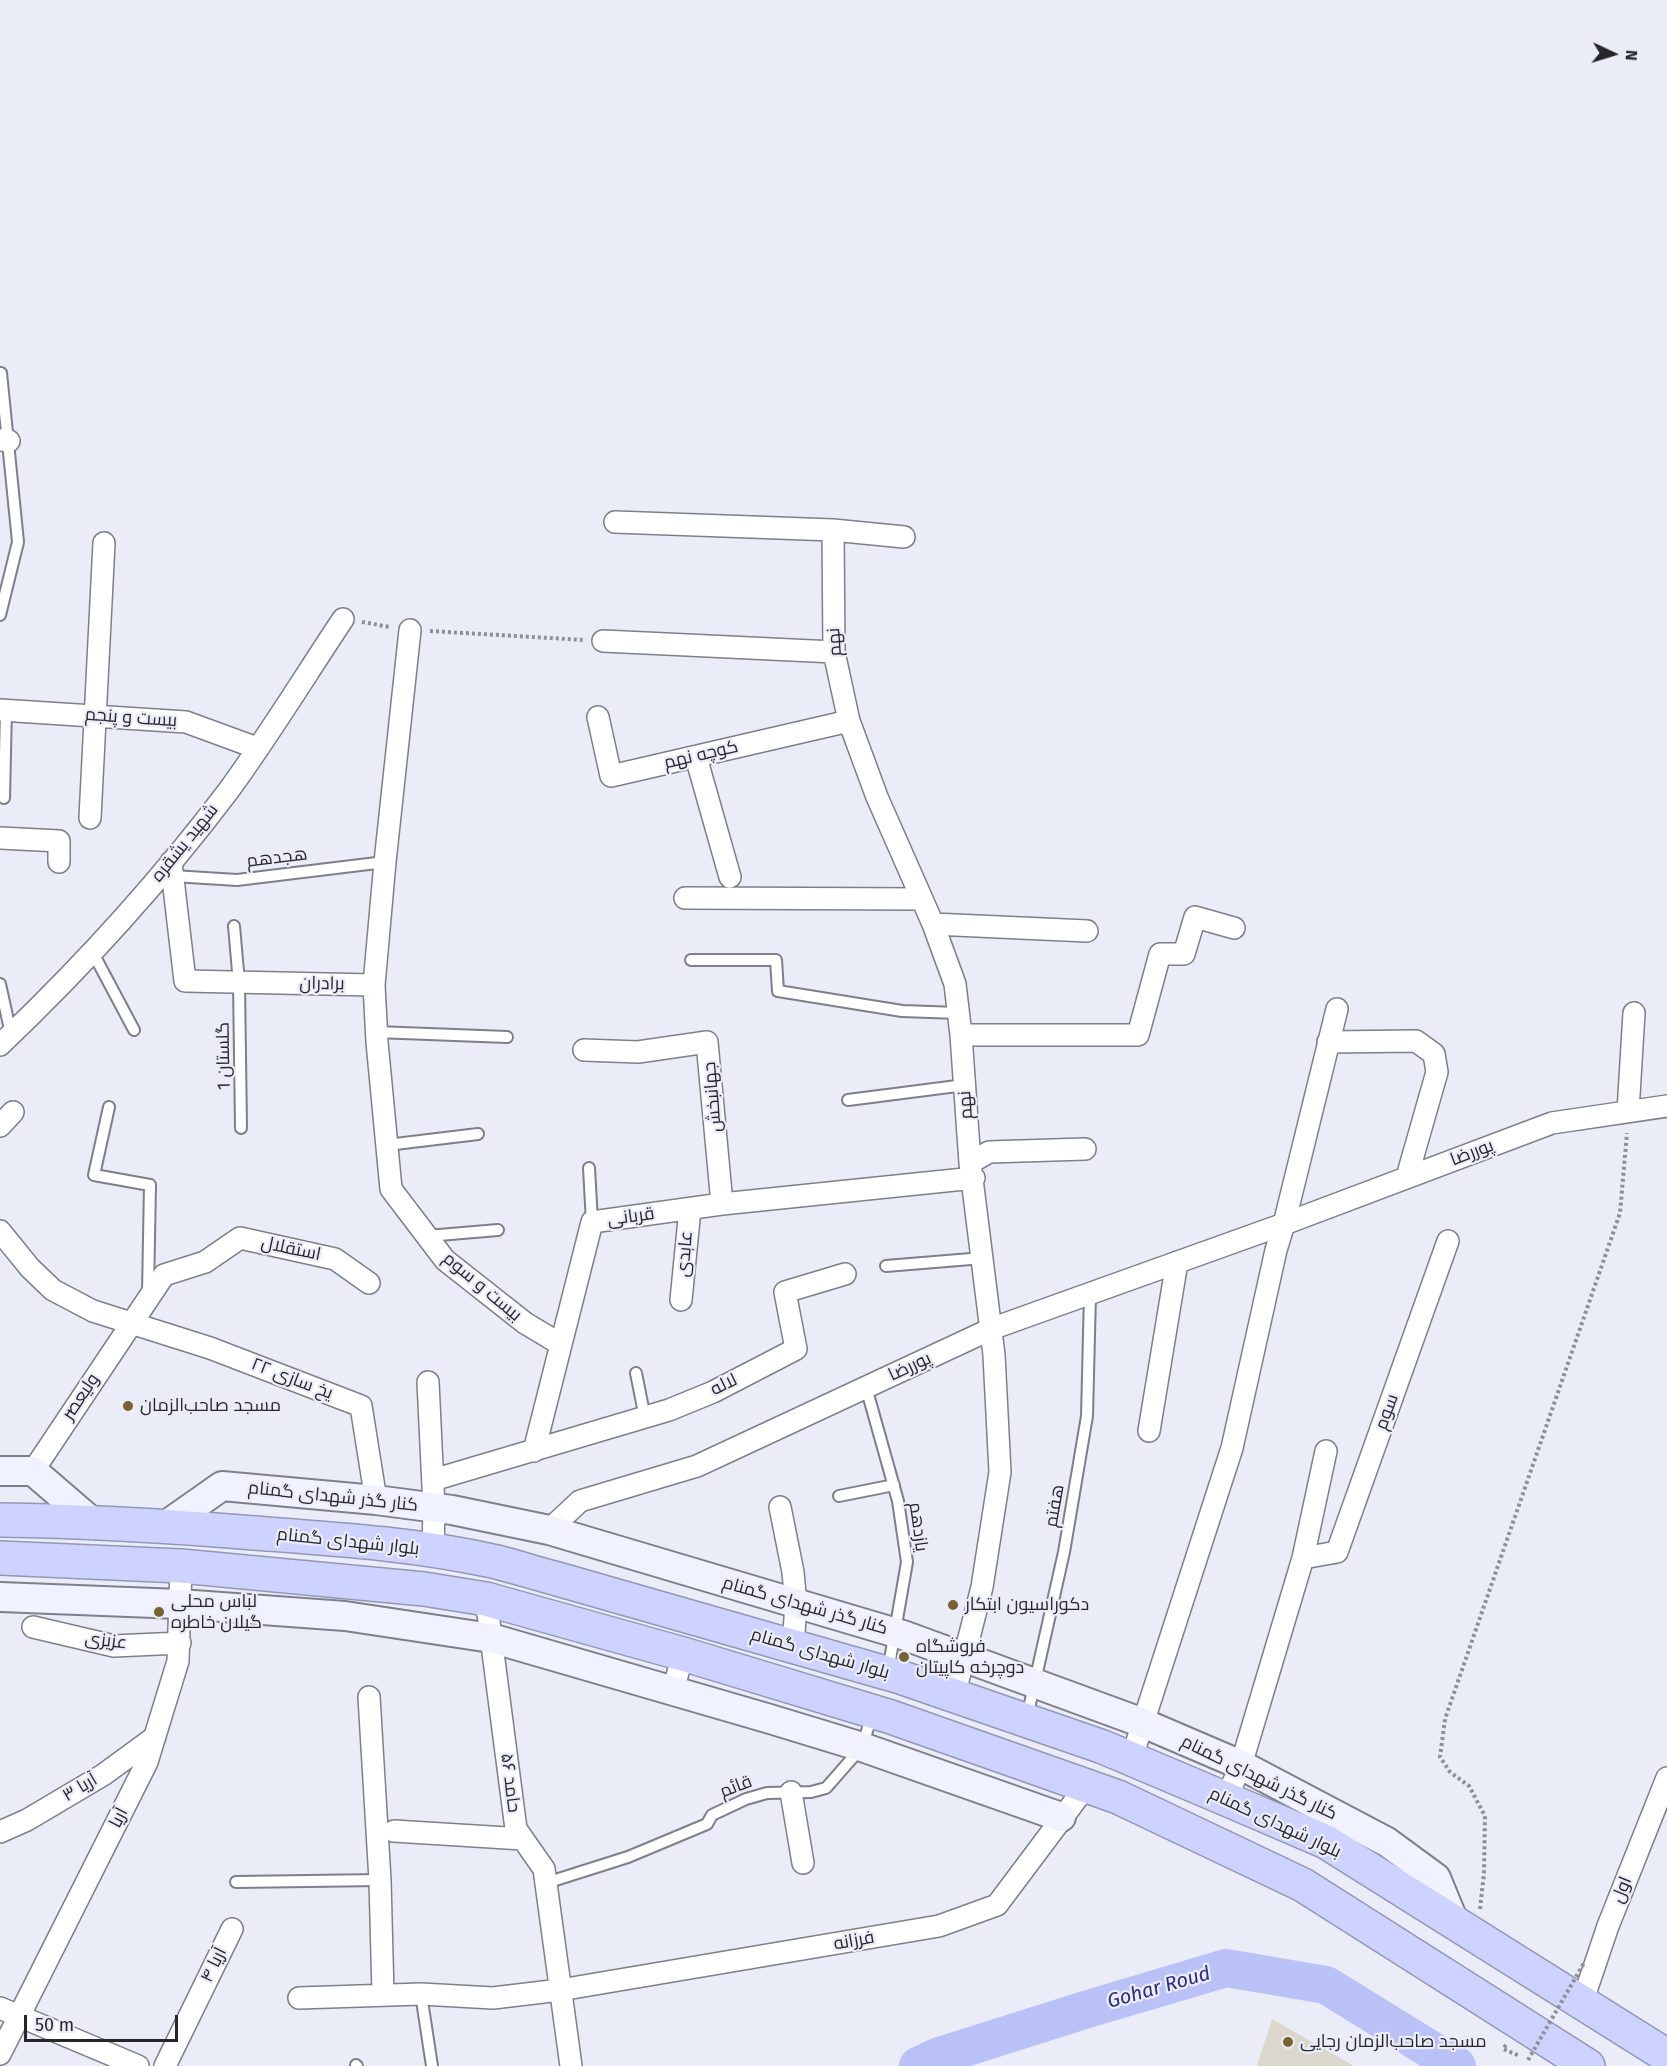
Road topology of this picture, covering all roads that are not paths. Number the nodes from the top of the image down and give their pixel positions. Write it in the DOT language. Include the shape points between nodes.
graph roads {
  1 [pos="1,373"];
  2 [pos="5,440"];
  3 [pos="615,522"];
  4 [pos="832,530"];
  5 [pos="904,537"];
  6 [pos="104,543"];
  7 [pos="0,615"];
  8 [pos="343,619"];
  9 [pos="410,630"];
  10 [pos="603,641"];
  11 [pos="834,652"];
  12 [pos="3,710"];
  13 [pos="95,716"];
  14 [pos="598,717"];
  15 [pos="849,721"];
  16 [pos="257,748"];
  17 [pos="696,757"];
  18 [pos="4,798"];
  19 [pos="90,818"];
  20 [pos="0,838"];
  21 [pos="59,862"];
  22 [pos="385,862"];
  23 [pos="172,869"];
  24 [pos="730,877"];
  25 [pos="685,898"];
  26 [pos="922,899"];
  27 [pos="933,924"];
  28 [pos="234,926"];
  29 [pos="1234,928"];
  30 [pos="1087,931"];
  31 [pos="92,951"];
  32 [pos="691,960"];
  33 [pos="239,983"];
  34 [pos="0,984"];
  35 [pos="374,985"];
  36 [pos="1337,1009"];
  37 [pos="958,1013"];
  38 [pos="1634,1014"];
  39 [pos="134,1030"];
  40 [pos="376,1032"];
  41 [pos="962,1035"];
  42 [pos="507,1037"];
  43 [pos="5,1040"];
  44 [pos="1328,1042"];
  45 [pos="584,1050"];
  46 [pos="965,1085"];
  47 [pos="848,1100"];
  48 [pos="1667,1106"];
  49 [pos="109,1107"];
  50 [pos="1628,1112"];
  51 [pos="241,1128"];
  52 [pos="478,1134"];
  53 [pos="387,1145"];
  54 [pos="1085,1149"];
  55 [pos="589,1168"];
  56 [pos="972,1170"];
  57 [pos="1407,1177"];
  58 [pos="722,1204"];
  59 [pos="690,1209"];
  60 [pos="592,1222"];
  61 [pos="1284,1224"];
  62 [pos="498,1230"];
  63 [pos="0,1231"];
  64 [pos="427,1236"];
  65 [pos="1448,1240"];
  66 [pos="983,1258"];
  67 [pos="1177,1262"];
  68 [pos="886,1266"];
  69 [pos="845,1274"];
  70 [pos="369,1283"];
  71 [pos="1090,1294"];
  72 [pos="148,1298"];
  73 [pos="681,1300"];
  74 [pos="131,1323"];
  75 [pos="991,1329"];
  76 [pos="560,1344"];
  77 [pos="636,1373"];
  78 [pos="428,1382"];
  79 [pos="866,1387"];
  80 [pos="645,1418"];
  81 [pos="1149,1431"];
  82 [pos="534,1451"];
  83 [pos="1326,1451"];
  84 [pos="0,1471"];
  85 [pos="33,1471"];
  86 [pos="894,1485"];
  87 [pos="434,1494"];
  88 [pos="839,1496"];
  89 [pos="376,1500"];
  90 [pos="780,1507"];
  91 [pos="0,1520"];
  92 [pos="91,1521"];
  93 [pos="165,1526"];
  94 [pos="549,1530"];
  95 [pos="433,1551"];
  96 [pos="0,1558"];
  97 [pos="1303,1558"];
  98 [pos="181,1566"];
  99 [pos="0,1598"];
  100 [pos="486,1599"];
  101 [pos="180,1604"];
  102 [pos="796,1605"];
  103 [pos="33,1627"];
  104 [pos="896,1633"];
  105 [pos="491,1638"];
  106 [pos="180,1642"];
  107 [pos="794,1646"];
  108 [pos="683,1654"];
  109 [pos="964,1656"];
  110 [pos="887,1674"];
  111 [pos="1035,1684"];
  112 [pos="673,1690"];
  113 [pos="954,1696"];
  114 [pos="369,1697"];
  115 [pos="873,1711"];
  116 [pos="1027,1720"];
  117 [pos="1143,1723"];
  118 [pos="156,1737"];
  119 [pos="862,1747"];
  120 [pos="1131,1760"];
  121 [pos="1241,1765"];
  122 [pos="1667,1778"];
  123 [pos="1087,1785"];
  124 [pos="791,1792"];
  125 [pos="1118,1797"];
  126 [pos="1226,1799"];
  127 [pos="1061,1817"];
  128 [pos="0,1832"];
  129 [pos="394,1832"];
  130 [pos="523,1839"];
  131 [pos="803,1863"];
  132 [pos="380,1880"];
  133 [pos="236,1882"];
  134 [pos="546,1883"];
  135 [pos="232,1929"];
  136 [pos="1466,1930"];
  137 [pos="560,1990"];
  138 [pos="421,1994"];
  139 [pos="383,1995"];
  140 [pos="299,1998"];
  141 [pos="1582,2003"];
  142 [pos="0,2008"];
  143 [pos="19,2017"];
  144 [pos="0,2054"];
  145 [pos="1667,2056"];
  146 [pos="138,2066"];
  147 [pos="165,2066"];
  148 [pos="432,2066"];
  149 [pos="571,2066"];
  150 [pos="1588,2066"];
  1 -- 2 [label="lane"];
  2 -- 7 [label="lane" via="18,542"];
  3 -- 4 [label="street"];
  4 -- 5 [label="street"];
  4 -- 11 [label="street, نهم"];
  6 -- 13 [label="street"];
  8 -- 16 [label="street, شهید یشقره"];
  9 -- 22 [label="street"];
  10 -- 11 [label="street"];
  11 -- 15 [label="street, نهم"];
  12 -- 13 [label="street, بیست و پنجم"];
  12 -- 18 [label="lane"];
  13 -- 16 [label="street, بیست و پنجم" via="186,722"];
  13 -- 19 [label="street"];
  14 -- 17 [label="street, کوچه نهم" via="611,776"];
  15 -- 17 [label="street, کوچه نهم"];
  15 -- 26 [label="street, نهم"];
  16 -- 23 [label="street, شهید یشقره"];
  17 -- 24 [label="street"];
  20 -- 21 [label="street" via="59,841"];
  22 -- 23 [label="lane, هجدهم" via="237,880"];
  22 -- 35 [label="street"];
  23 -- 31 [label="street, شهید یشقره"];
  23 -- 33 [label="street, برادران" via="185,981"];
  25 -- 26 [label="street"];
  26 -- 27 [label="street, نهم"];
  27 -- 30 [label="street"];
  27 -- 37 [label="street, نهم" via="955,984"];
  28 -- 33 [label="lane, گلستان 1"];
  29 -- 41 [label="street" via="1195,917 1184,954 1160,954 1138,1035"];
  31 -- 39 [label="lane"];
  31 -- 43 [label="street, شهید یشقره"];
  32 -- 37 [label="lane" via="776,960 778,991 902,1011"];
  33 -- 35 [label="street, برادران"];
  33 -- 51 [label="lane, گلستان 1"];
  34 -- 43 [label="lane"];
  35 -- 40 [label="street"];
  36 -- 44 [label="street"];
  37 -- 41 [label="street, نهم"];
  38 -- 50 [label="street"];
  40 -- 42 [label="lane"];
  40 -- 53 [label="street"];
  41 -- 46 [label="street, نهم"];
  44 -- 57 [label="street" via="1416,1041 1434,1054 1437,1072"];
  44 -- 61 [label="street"];
  45 -- 58 [label="street, جهانبخش" via="638,1052 707,1042"];
  46 -- 47 [label="lane"];
  46 -- 56 [label="street, نهم"];
  48 -- 50 [label="street, پوررضا"];
  49 -- 72 [label="lane" via="94,1175 150,1185"];
  50 -- 57 [label="street, پوررضا" via="1552,1123"];
  52 -- 53 [label="lane"];
  53 -- 64 [label="street, بیست و سوم" via="392,1189"];
  54 -- 56 [label="street, قربانی" via="989,1152"];
  55 -- 60 [label="lane"];
  56 -- 58 [label="street, قربانی"];
  56 -- 66 [label="street, نهم"];
  57 -- 61 [label="street, پوررضا"];
  58 -- 59 [label="street, قربانی"];
  59 -- 60 [label="street, قربانی"];
  59 -- 73 [label="street, عابدی"];
  60 -- 76 [label="street, قربانی"];
  61 -- 67 [label="street, پوررضا"];
  61 -- 117 [label="street" via="1232,1448"];
  62 -- 64 [label="lane"];
  63 -- 74 [label="street" via="53,1290 93,1311"];
  64 -- 76 [label="street, بیست و سوم" via="445,1260 525,1323"];
  65 -- 97 [label="street, سوم" via="1337,1552"];
  66 -- 68 [label="lane"];
  66 -- 75 [label="street, نهم"];
  67 -- 71 [label="street, پوررضا"];
  67 -- 81 [label="street"];
  69 -- 80 [label="street, لاله" via="785,1292 796,1349 713,1392"];
  70 -- 72 [label="street, استقلال" via="336,1259 240,1238 205,1262 164,1275"];
  71 -- 75 [label="street, پوررضا"];
  71 -- 111 [label="lane, هفتم" via="1087,1416 1064,1552"];
  72 -- 74 [label="street, استقلال"];
  74 -- 85 [label="street, ولیعصر"];
  74 -- 89 [label="street, یخ سازی ۲۲" via="210,1348 362,1406"];
  75 -- 79 [label="street, پوررضا"];
  75 -- 109 [label="street, نهم" via="1000,1472 982,1587"];
  76 -- 82 [label="street, قربانی"];
  77 -- 80 [label="lane"];
  78 -- 87 [label="street"];
  79 -- 86 [label="lane, یازدهم"];
  79 -- 94 [label="street, پوررضا" via="697,1466 580,1501"];
  80 -- 82 [label="street, لاله"];
  82 -- 87 [label="street"];
  83 -- 97 [label="street"];
  84 -- 85 [label="street"];
  85 -- 92 [label="street"];
  86 -- 88 [label="lane"];
  86 -- 104 [label="lane, یازدهم" via="907,1562"];
  87 -- 89 [label="street, کنار گذر شهدای گمنام"];
  87 -- 94 [label="street, کنار گذر شهدای گمنام"];
  87 -- 95 [label="street"];
  89 -- 93 [label="street, کنار گذر شهدای گمنام" via="222,1486"];
  90 -- 102 [label="street"];
  91 -- 92 [label="highway, بلوار شهدای گمنام"];
  92 -- 93 [label="highway, بلوار شهدای گمنام"];
  93 -- 95 [label="highway, بلوار شهدای گمنام" via="361,1541"];
  94 -- 102 [label="street, کنار گذر شهدای گمنام"];
  95 -- 107 [label="highway, بلوار شهدای گمنام" via="520,1569"];
  96 -- 98 [label="highway"];
  97 -- 121 [label="street"];
  98 -- 100 [label="highway" via="424,1589"];
  98 -- 101 [label="street, آریا"];
  99 -- 101 [label="street"];
  100 -- 105 [label="street, حامد ۵۶"];
  100 -- 108 [label="highway"];
  101 -- 105 [label="street" via="345,1616"];
  101 -- 106 [label="street, آریا"];
  102 -- 104 [label="street, کنار گذر شهدای گمنام"];
  102 -- 107 [label="street"];
  103 -- 106 [label="street, عزیزی" via="114,1646"];
  104 -- 109 [label="street, کنار گذر شهدای گمنام"];
  104 -- 110 [label="lane, یازدهم"];
  105 -- 112 [label="street"];
  105 -- 130 [label="street, حامد ۵۶" via="516,1829"];
  106 -- 118 [label="street, آریا"];
  107 -- 110 [label="highway, بلوار شهدای گمنام"];
  108 -- 112 [label="street"];
  108 -- 115 [label="highway"];
  109 -- 111 [label="street, کنار گذر شهدای گمنام"];
  109 -- 113 [label="street, نهم"];
  110 -- 113 [label="highway, بلوار شهدای گمنام"];
  111 -- 116 [label="lane, هفتم"];
  111 -- 117 [label="street, کنار گذر شهدای گمنام"];
  112 -- 119 [label="street"];
  113 -- 116 [label="highway, بلوار شهدای گمنام"];
  114 -- 132 [label="street"];
  115 -- 119 [label="lane, قائم"];
  115 -- 123 [label="highway"];
  116 -- 120 [label="highway, بلوار شهدای گمنام"];
  117 -- 120 [label="street"];
  117 -- 121 [label="street, کنار گذر شهدای گمنام"];
  118 -- 128 [label="street, آریا ۳" via="103,1775"];
  118 -- 143 [label="street, آریا"];
  119 -- 124 [label="lane, قائم" via="826,1788"];
  119 -- 127 [label="street"];
  120 -- 125 [label="highway"];
  120 -- 126 [label="highway, بلوار شهدای گمنام"];
  121 -- 126 [label="street"];
  121 -- 136 [label="street, کنار گذر شهدای گمنام" via="1387,1842 1428,1872 1436,1878"];
  122 -- 141 [label="street, اول"];
  123 -- 125 [label="highway"];
  123 -- 127 [label="street, فرزانه"];
  124 -- 131 [label="street"];
  124 -- 134 [label="lane, قائم" via="746,1799 712,1815 707,1824 628,1857"];
  125 -- 150 [label="highway" via="1303,1885"];
  126 -- 136 [label="highway, بلوار شهدای گمنام" via="1326,1842"];
  127 -- 137 [label="street, فرزانه" via="997,1905 939,1926"];
  129 -- 130 [label="street"];
  130 -- 134 [label="street, حامد ۵۶" via="544,1869"];
  132 -- 133 [label="lane"];
  132 -- 139 [label="street"];
  134 -- 137 [label="street, حامد ۵۶"];
  135 -- 147 [label="street, آریا ۴"];
  136 -- 141 [label="highway, بلوار شهدای گمنام"];
  137 -- 138 [label="street, فرزانه" via="493,1998"];
  137 -- 149 [label="street, حامد ۵۶"];
  138 -- 139 [label="street, فرزانه"];
  138 -- 148 [label="lane"];
  139 -- 140 [label="street, فرزانه"];
  141 -- 145 [label="highway, بلوار شهدای گمنام"];
  142 -- 143 [label="street"];
  143 -- 144 [label="street, آریا"];
  143 -- 146 [label="street"];
}
